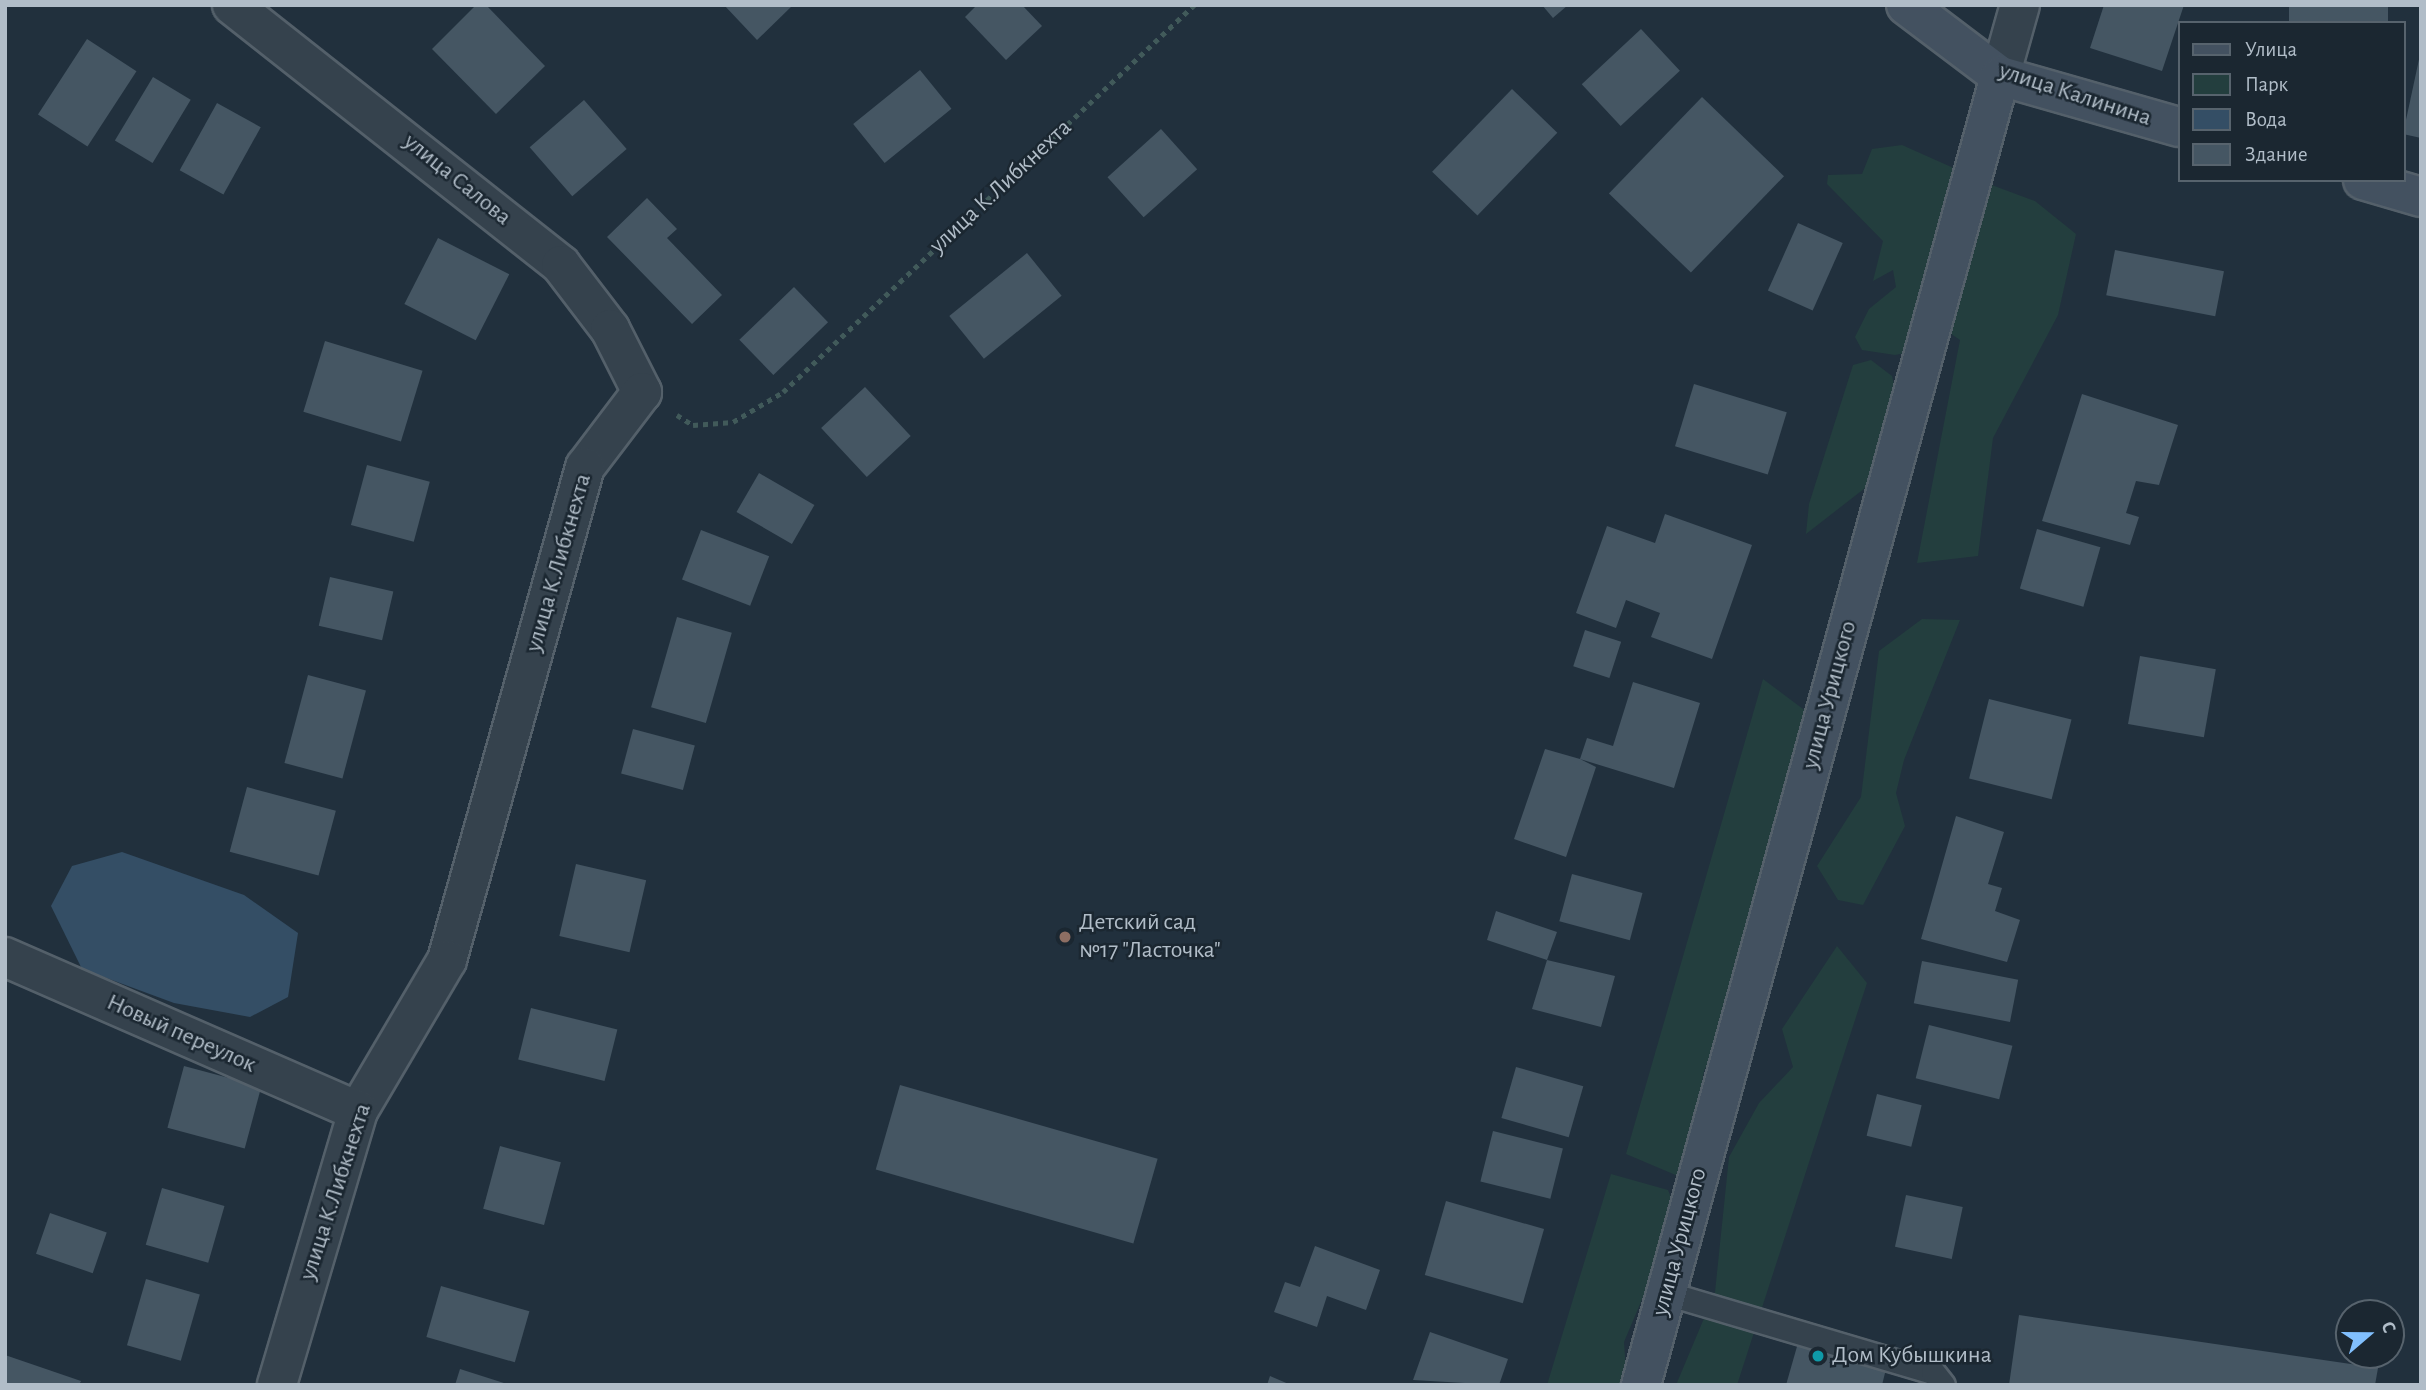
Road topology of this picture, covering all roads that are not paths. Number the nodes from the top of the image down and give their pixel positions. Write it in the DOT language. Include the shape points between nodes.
graph roads {
  1 [pos="232,5"];
  2 [pos="1906,5"];
  3 [pos="2020,5"];
  4 [pos="2000,76"];
  5 [pos="2178,127"];
  6 [pos="2370,182"];
  7 [pos="2421,197"];
  8 [pos="642,392"];
  9 [pos="5,957"];
  10 [pos="358,1111"];
  11 [pos="1666,1293"];
  12 [pos="277,1385"];
  13 [pos="1641,1385"];
  14 [pos="1944,1385"];
  1 -- 8 [label="street, улица Салова" via="561,265 610,329"];
  2 -- 4 [label="street, улица Калинина"];
  3 -- 4 [label="street, улица Урицкого"];
  4 -- 5 [label="street, улица Калинина"];
  4 -- 11 [label="street, улица Урицкого"];
  6 -- 7 [label="street"];
  8 -- 10 [label="street, улица К.Либкнехта" via="585,467 447,960"];
  9 -- 10 [label="street, Новый переулок"];
  10 -- 12 [label="street, улица К.Либкнехта"];
  11 -- 13 [label="street, улица Урицкого"];
  11 -- 14 [label="lane" via="1933,1372"];
}
